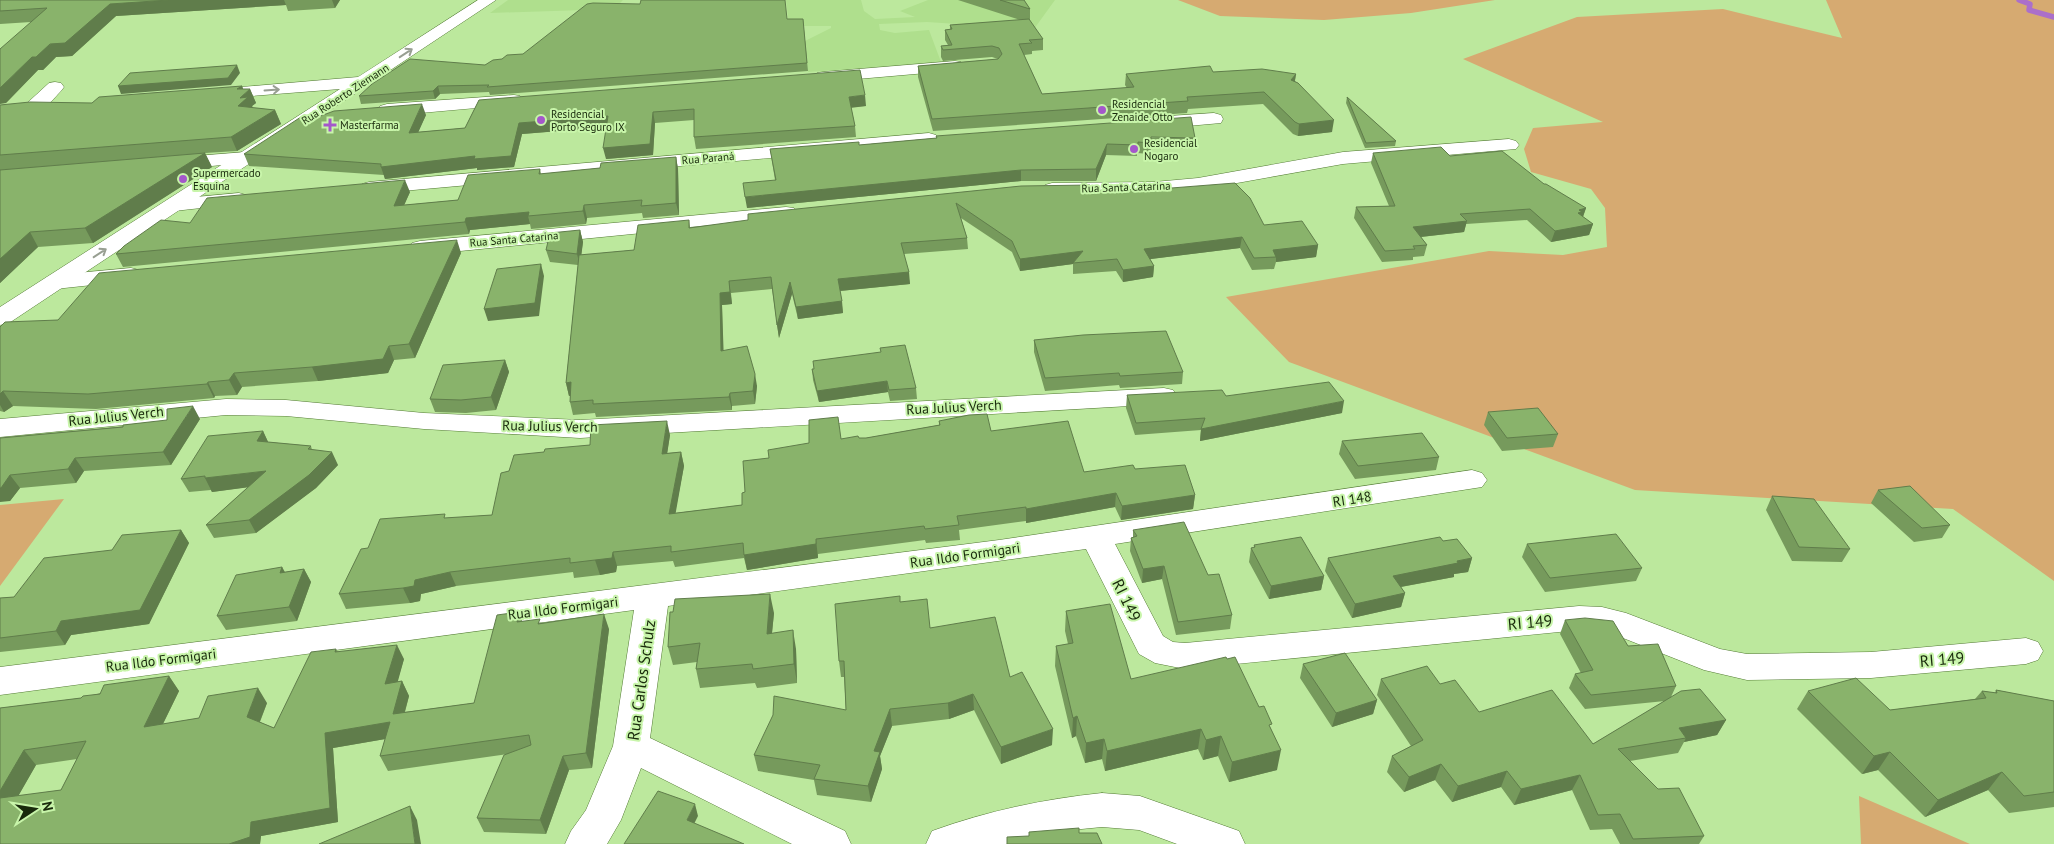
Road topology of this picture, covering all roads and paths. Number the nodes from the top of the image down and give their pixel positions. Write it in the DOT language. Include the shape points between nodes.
graph roads {
  1 [pos="488,0"];
  2 [pos="972,65"];
  3 [pos="803,78"];
  4 [pos="365,80"];
  5 [pos="55,87"];
  6 [pos="199,95"];
  7 [pos="535,99"];
  8 [pos="61,106"];
  9 [pos="366,112"];
  10 [pos="346,113"];
  11 [pos="311,116"];
  12 [pos="1214,119"];
  13 [pos="1135,124"];
  14 [pos="947,138"];
  15 [pos="1509,145"];
  16 [pos="246,158"];
  17 [pos="148,165"];
  18 [pos="352,189"];
  19 [pos="1030,189"];
  20 [pos="262,197"];
  21 [pos="174,205"];
  22 [pos="804,211"];
  23 [pos="403,250"];
  24 [pos="147,274"];
  25 [pos="56,282"];
  26 [pos="0,318"];
  27 [pos="1191,394"];
  28 [pos="0,428"];
  29 [pos="1472,480"];
  30 [pos="1096,537"];
  31 [pos="653,596"];
  32 [pos="2026,651"];
  33 [pos="0,681"];
  34 [pos="631,746"];
  35 [pos="585,844"];
  36 [pos="831,844"];
  37 [pos="946,844"];
  38 [pos="1226,844"];
  4 -- 1 [label="street, Rua Roberto Ziemann, one-way"];
  2 -- 3 [label="street"];
  6 -- 4 [label="street, one-way" via="339,85"];
  4 -- 11 [label="street, Rua Roberto Ziemann"];
  5 -- 8 [label="street" via="24,109"];
  7 -- 9 [label="street"];
  10 -- 11 [label="street"];
  11 -- 16 [label="street, Rua Roberto Ziemann"];
  12 -- 13 [label="street"];
  14 -- 18 [label="street, Rua Paraná"];
  15 -- 19 [label="street, Rua Santa Catarina" via="1343,158 1198,184 1154,188"];
  16 -- 17 [label="street"];
  16 -- 21 [label="street, Rua Roberto Ziemann"];
  20 -- 21 [label="street"];
  25 -- 21 [label="street, Rua Roberto Ziemann, one-way"];
  22 -- 23 [label="street, Rua Santa Catarina"];
  24 -- 25 [label="street"];
  25 -- 26 [label="street, Rua Roberto Ziemann"];
  27 -- 28 [label="street, Rua Julius Verch" via="580,428 424,421 286,408 226,407"];
  29 -- 30 [label="street, RI 148"];
  30 -- 31 [label="street, Rua Ildo Formigari"];
  30 -- 32 [label="street, RI 149" via="1151,646 1167,654 1185,656 1579,618 1626,625 1716,660 1747,667 1870,665"];
  31 -- 33 [label="street, Rua Ildo Formigari"];
  31 -- 34 [label="street, Rua Carlos Schulz"];
  34 -- 35 [label="street, Rua Carlos Schulz" via="601,820"];
  34 -- 36 [label="street"];
  37 -- 38 [label="street" via="1061,814 1102,810 1140,814"];
}
